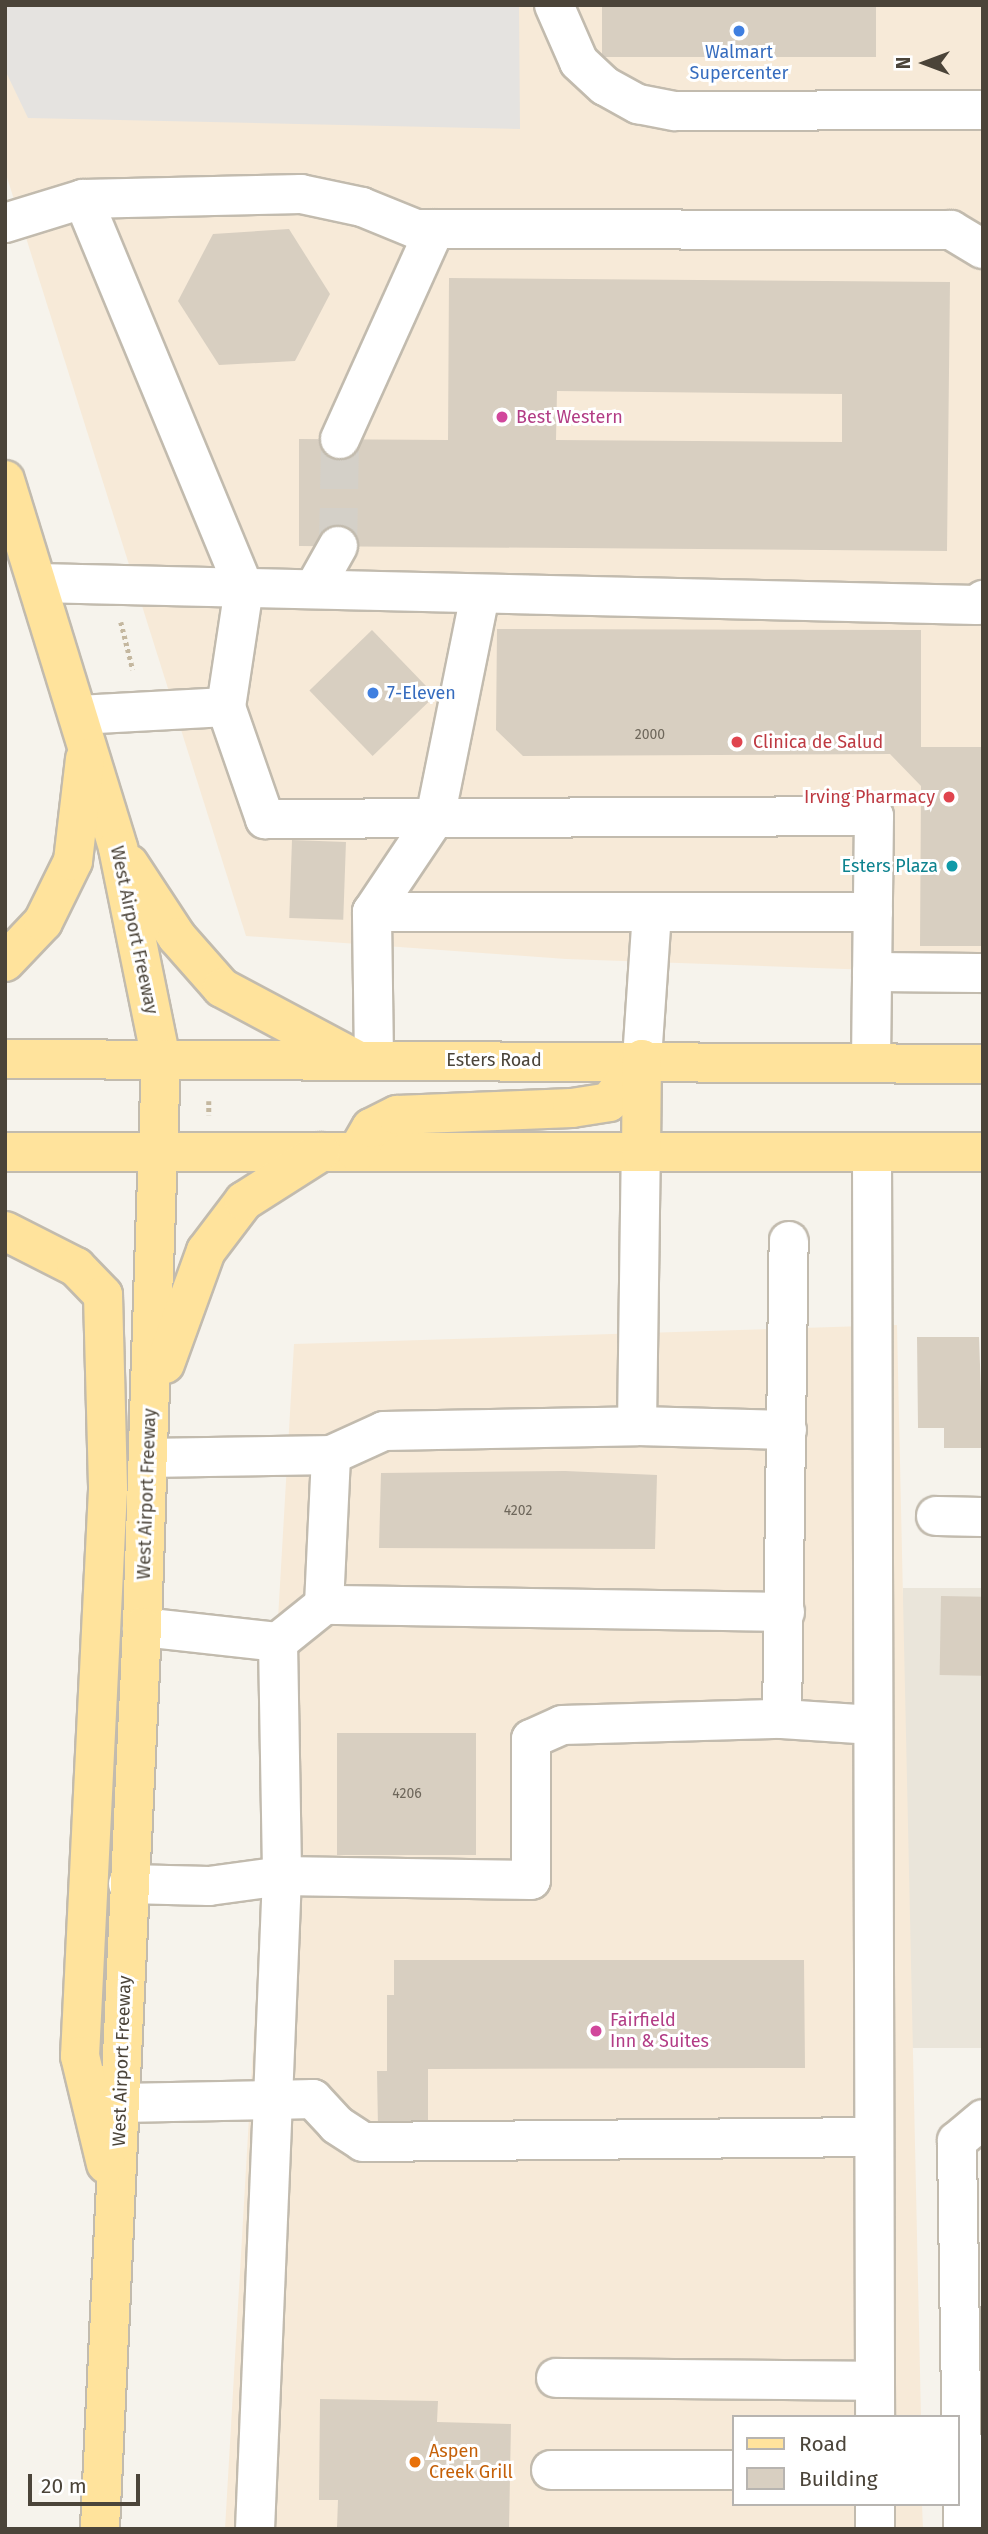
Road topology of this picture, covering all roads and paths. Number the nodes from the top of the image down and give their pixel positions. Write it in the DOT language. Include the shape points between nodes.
graph roads {
  1 [pos="554,5"];
  2 [pos="983,110"];
  3 [pos="83,199"];
  4 [pos="5,223"];
  5 [pos="435,229"];
  6 [pos="983,249"];
  7 [pos="340,439"];
  8 [pos="5,481"];
  9 [pos="338,546"];
  10 [pos="38,583"];
  11 [pos="315,587"];
  12 [pos="244,588"];
  13 [pos="480,594"];
  14 [pos="983,600"];
  15 [pos="121,621"];
  16 [pos="133,670"];
  17 [pos="226,707"];
  18 [pos="83,727"];
  19 [pos="435,818"];
  20 [pos="118,848"];
  21 [pos="372,912"];
  22 [pos="652,912"];
  23 [pos="873,912"];
  24 [pos="5,962"];
  25 [pos="872,972"];
  26 [pos="983,973"];
  27 [pos="5,1059"];
  28 [pos="161,1059"];
  29 [pos="642,1059"];
  30 [pos="366,1060"];
  31 [pos="871,1062"];
  32 [pos="983,1063"];
  33 [pos="983,1135"];
  34 [pos="5,1152"];
  35 [pos="339,1152"];
  36 [pos="641,1152"];
  37 [pos="872,1152"];
  38 [pos="935,1152"];
  39 [pos="983,1152"];
  40 [pos="159,1153"];
  41 [pos="5,1231"];
  42 [pos="789,1241"];
  43 [pos="150,1413"];
  44 [pos="637,1426"];
  45 [pos="788,1430"];
  46 [pos="331,1454"];
  47 [pos="149,1458"];
  48 [pos="936,1516"];
  49 [pos="983,1517"];
  50 [pos="324,1605"];
  51 [pos="785,1612"];
  52 [pos="142,1627"];
  53 [pos="278,1643"];
  54 [pos="782,1719"];
  55 [pos="873,1725"];
  56 [pos="282,1877"];
  57 [pos="128,1884"];
  58 [pos="273,2099"];
  59 [pos="121,2103"];
  60 [pos="983,2119"];
  61 [pos="872,2137"];
  62 [pos="115,2200"];
  63 [pos="971,2312"];
  64 [pos="555,2378"];
  65 [pos="874,2399"];
  66 [pos="551,2470"];
  67 [pos="732,2470"];
  68 [pos="875,2506"];
  69 [pos="100,2529"];
  70 [pos="255,2529"];
  71 [pos="875,2529"];
  72 [pos="963,2529"];
  1 -- 2 [label="lane" via="579,62 605,86 638,104 675,111"];
  3 -- 4 [label="lane"];
  3 -- 5 [label="lane" via="301,194 362,207 416,229"];
  3 -- 12 [label="lane"];
  5 -- 6 [label="lane" via="951,230"];
  5 -- 7 [label="lane"];
  8 -- 10 [label="main road, West Airport Freeway"];
  9 -- 11 [label="lane"];
  10 -- 12 [label="lane"];
  10 -- 18 [label="main road, West Airport Freeway"];
  11 -- 12 [label="lane"];
  11 -- 13 [label="lane"];
  12 -- 17 [label="lane"];
  13 -- 14 [label="lane" via="977,605"];
  13 -- 19 [label="lane"];
  15 -- 16 [label="path"];
  17 -- 18 [label="lane"];
  17 -- 19 [label="lane" via="265,819"];
  18 -- 20 [label="main road, West Airport Freeway"];
  18 -- 24 [label="main road" via="73,861 43,922"];
  19 -- 21 [label="lane"];
  19 -- 23 [label="lane" via="874,816"];
  20 -- 28 [label="main road, West Airport Freeway"];
  20 -- 30 [label="main road" via="177,937 222,988"];
  21 -- 22 [label="lane"];
  21 -- 30 [label="lane"];
  22 -- 23 [label="lane"];
  22 -- 29 [label="lane"];
  23 -- 25 [label="lane"];
  25 -- 26 [label="lane"];
  25 -- 31 [label="lane"];
  27 -- 28 [label="main road, Esters Road"];
  28 -- 30 [label="main road, Esters Road"];
  28 -- 40 [label="main road, West Airport Freeway"];
  29 -- 30 [label="main road, Esters Road"];
  29 -- 31 [label="main road, Esters Road"];
  29 -- 35 [label="main road" via="610,1102 572,1108 397,1115"];
  29 -- 36 [label="main road"];
  31 -- 32 [label="main road, Esters Road"];
  33 -- 38 [label="main road"];
  34 -- 40 [label="main road"];
  35 -- 36 [label="main road"];
  35 -- 40 [label="main road"];
  35 -- 43 [label="main road" via="244,1201 206,1251 184,1302"];
  36 -- 37 [label="main road"];
  36 -- 44 [label="lane"];
  37 -- 38 [label="main road"];
  37 -- 55 [label="lane"];
  38 -- 39 [label="main road"];
  40 -- 43 [label="main road, West Airport Freeway"];
  41 -- 62 [label="main road" via="75,1267 103,1295 108,1490 80,2056"];
  42 -- 45 [label="lane"];
  43 -- 47 [label="main road, West Airport Freeway"];
  44 -- 45 [label="lane"];
  44 -- 46 [label="lane" via="384,1432"];
  45 -- 51 [label="lane"];
  46 -- 47 [label="lane"];
  46 -- 50 [label="lane"];
  47 -- 52 [label="main road, West Airport Freeway"];
  48 -- 49 [label="lane"];
  50 -- 51 [label="lane"];
  50 -- 53 [label="lane"];
  51 -- 54 [label="lane"];
  52 -- 53 [label="lane"];
  52 -- 57 [label="main road, West Airport Freeway"];
  53 -- 56 [label="lane"];
  54 -- 55 [label="lane"];
  54 -- 56 [label="lane" via="562,1725 531,1739 531,1880"];
  55 -- 61 [label="lane"];
  56 -- 57 [label="lane" via="209,1886"];
  56 -- 58 [label="lane"];
  57 -- 59 [label="main road, West Airport Freeway"];
  58 -- 59 [label="lane"];
  58 -- 61 [label="lane" via="313,2099 337,2125 363,2143"];
  58 -- 70 [label="lane"];
  59 -- 62 [label="main road, West Airport Freeway"];
  60 -- 63 [label="lane" via="957,2141"];
  61 -- 65 [label="lane"];
  62 -- 69 [label="main road, West Airport Freeway"];
  63 -- 72 [label="lane"];
  64 -- 65 [label="lane"];
  66 -- 67 [label="lane"];
  68 -- 71 [label="lane"];
}
